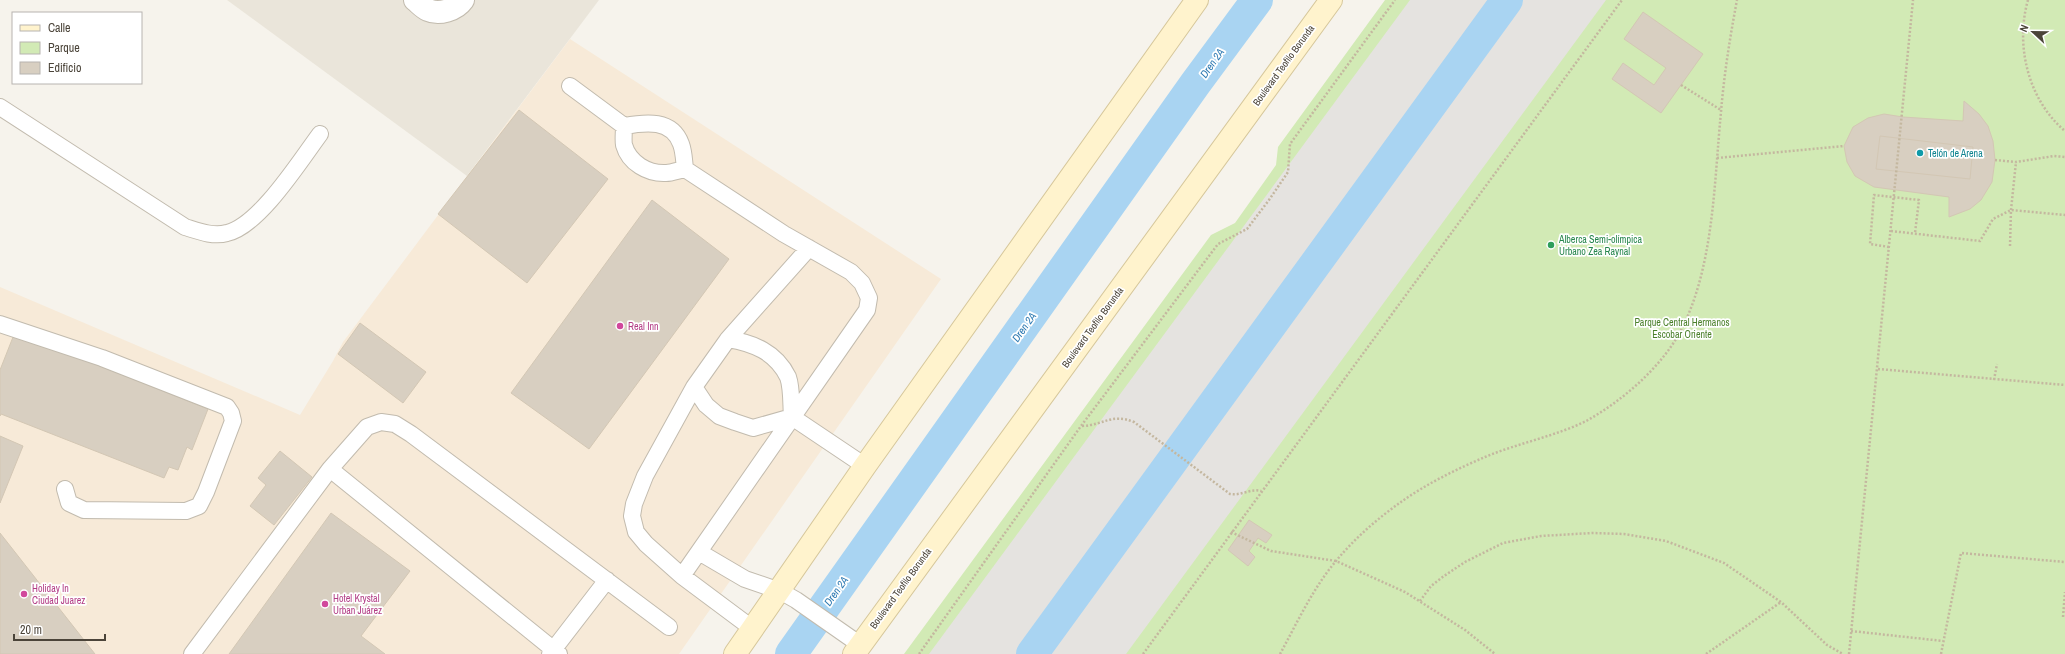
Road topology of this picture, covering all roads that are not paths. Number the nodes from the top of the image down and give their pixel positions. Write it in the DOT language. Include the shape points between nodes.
graph roads {
  1 [pos="415,0"];
  2 [pos="463,0"];
  3 [pos="1331,0"];
  4 [pos="1195,1"];
  5 [pos="570,86"];
  6 [pos="0,107"];
  7 [pos="624,126"];
  8 [pos="320,134"];
  9 [pos="685,169"];
  10 [pos="809,248"];
  11 [pos="0,324"];
  12 [pos="728,339"];
  13 [pos="694,387"];
  14 [pos="792,417"];
  15 [pos="865,466"];
  16 [pos="330,468"];
  17 [pos="65,489"];
  18 [pos="698,552"];
  19 [pos="682,576"];
  20 [pos="607,580"];
  21 [pos="788,595"];
  22 [pos="669,627"];
  23 [pos="753,629"];
  24 [pos="856,649"];
  25 [pos="554,652"];
  26 [pos="192,654"];
  27 [pos="736,654"];
  1 -- 2 [label="street" via="428,10 439,12 451,9"];
  3 -- 24 [label="main road, Boulevard Teofilo Borunda"];
  4 -- 15 [label="main road"];
  5 -- 7 [label="lane"];
  6 -- 8 [label="lane" via="185,226 204,233 226,234 238,229 262,209"];
  7 -- 9 [label="lane" via="644,123 666,126 675,133 682,145"];
  7 -- 9 [label="lane" via="624,144 629,156 639,165 651,172 667,173"];
  9 -- 10 [label="lane"];
  10 -- 12 [label="lane"];
  10 -- 14 [label="lane" via="851,272 862,283 868,298 867,310"];
  11 -- 17 [label="lane" via="102,358 227,407 231,412 233,421 199,506 186,512 84,510 69,503"];
  12 -- 13 [label="lane"];
  12 -- 14 [label="lane" via="748,342 764,349 778,363 788,378"];
  13 -- 14 [label="lane" via="706,405 719,416 753,428"];
  13 -- 19 [label="lane" via="645,476 632,516 636,532"];
  14 -- 15 [label="lane"];
  14 -- 18 [label="lane"];
  15 -- 21 [label="main road"];
  16 -- 20 [label="lane" via="367,427 381,422 395,424"];
  16 -- 25 [label="lane"];
  16 -- 26 [label="lane"];
  18 -- 19 [label="lane"];
  18 -- 21 [label="lane" via="745,579"];
  19 -- 23 [label="lane"];
  20 -- 22 [label="lane"];
  20 -- 25 [label="lane"];
  21 -- 23 [label="main road"];
  21 -- 24 [label="lane" via="841,630"];
  23 -- 27 [label="main road"];
}
